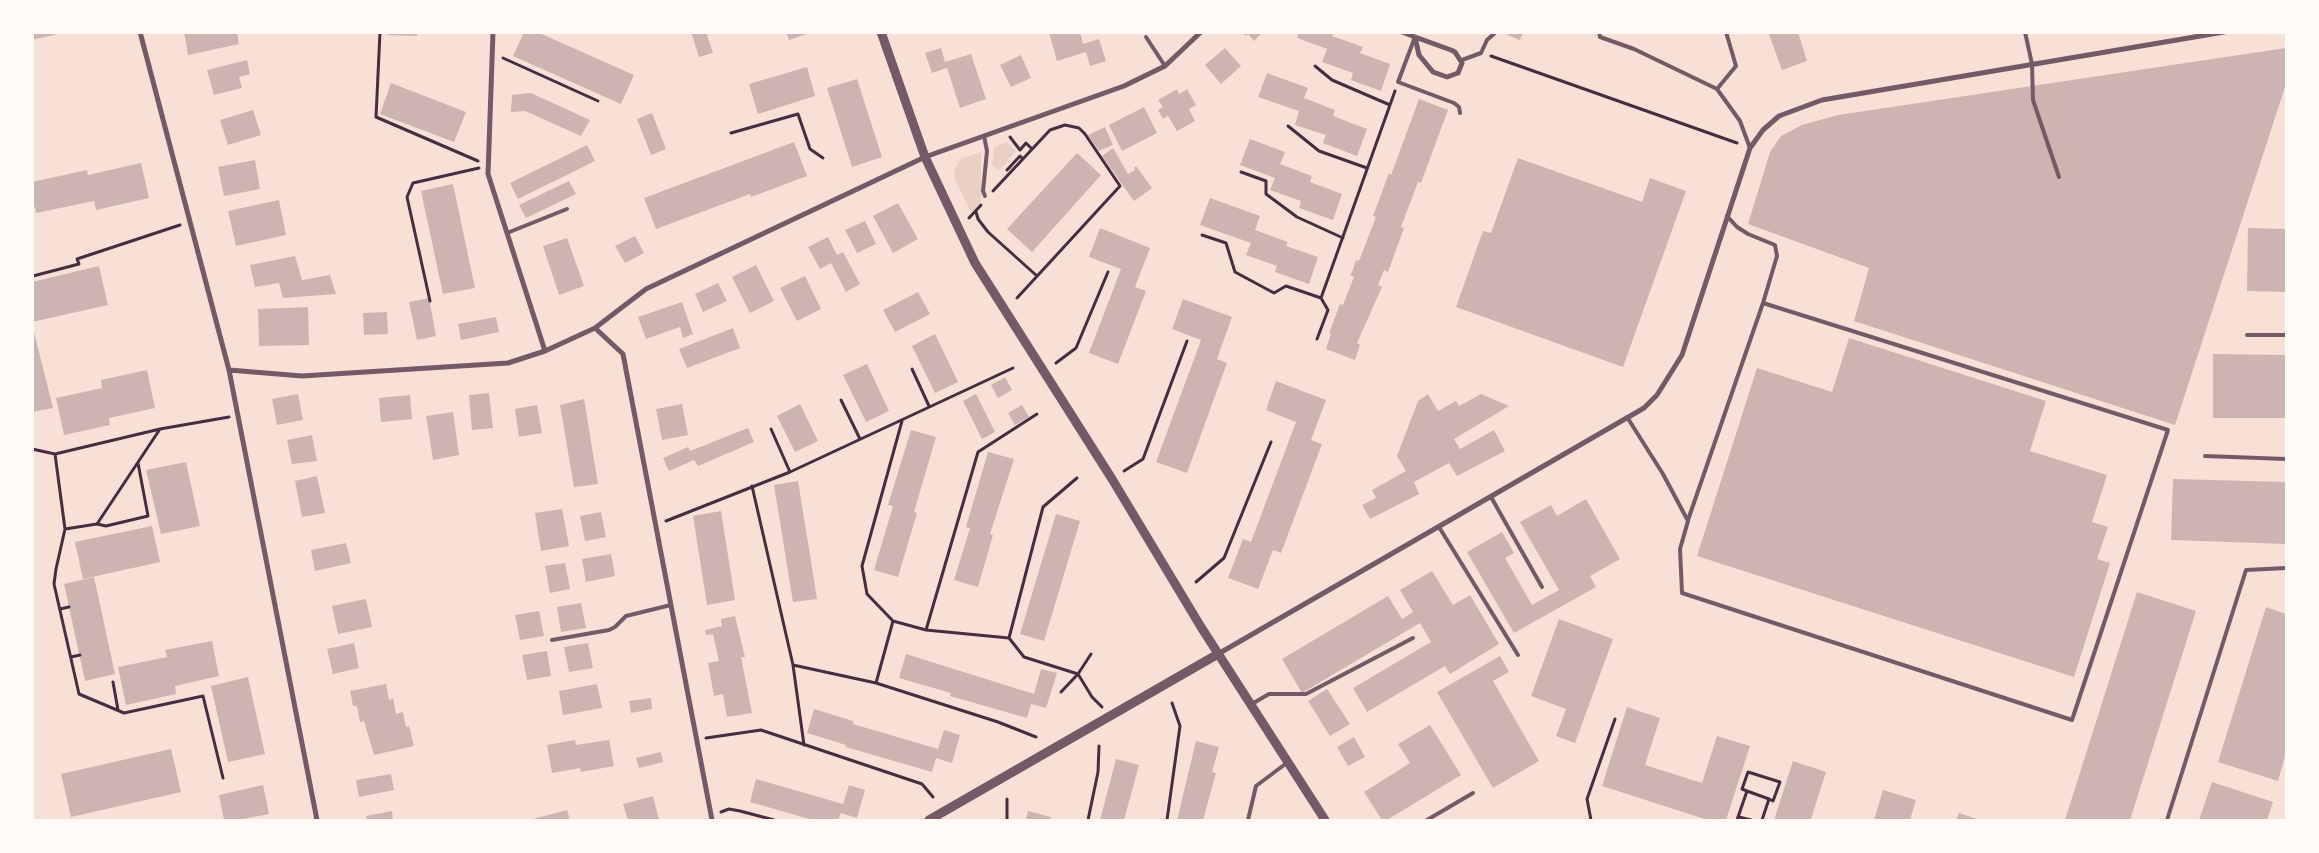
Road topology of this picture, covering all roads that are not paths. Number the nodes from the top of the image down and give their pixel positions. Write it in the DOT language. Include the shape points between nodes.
graph roads {
  1 [pos="140,32"];
  2 [pos="493,32"];
  3 [pos="881,32"];
  4 [pos="1201,32"];
  5 [pos="1402,32"];
  6 [pos="1496,32"];
  7 [pos="1599,32"];
  8 [pos="1726,32"];
  9 [pos="1862,32"];
  10 [pos="1878,32"];
  11 [pos="2025,32"];
  12 [pos="2224,32"];
  13 [pos="1146,37"];
  14 [pos="1415,37"];
  15 [pos="1462,60"];
  16 [pos="2032,64"];
  17 [pos="1165,66"];
  18 [pos="1717,89"];
  19 [pos="1460,114"];
  20 [pos="984,136"];
  21 [pos="1750,148"];
  22 [pos="925,157"];
  23 [pos="2059,177"];
  24 [pos="985,198"];
  25 [pos="566,209"];
  26 [pos="1727,216"];
  27 [pos="507,233"];
  28 [pos="1763,303"];
  29 [pos="595,328"];
  30 [pos="2247,335"];
  31 [pos="2286,335"];
  32 [pos="545,351"];
  33 [pos="230,370"];
  34 [pos="1628,418"];
  35 [pos="2205,456"];
  36 [pos="2286,459"];
  37 [pos="1491,497"];
  38 [pos="1688,521"];
  39 [pos="1439,527"];
  40 [pos="2286,568"];
  41 [pos="1542,586"];
  42 [pos="671,605"];
  43 [pos="1413,638"];
  44 [pos="552,640"];
  45 [pos="1218,654"];
  46 [pos="1518,655"];
  47 [pos="1250,705"];
  48 [pos="1288,762"];
  49 [pos="1473,793"];
  50 [pos="317,820"];
  51 [pos="712,820"];
  52 [pos="929,820"];
  53 [pos="1248,820"];
  54 [pos="1325,820"];
  55 [pos="1427,820"];
  56 [pos="2167,820"];
  1 -- 33 [label="street"];
  2 -- 27 [label="street" via="488,174"];
  3 -- 22 [label="street"];
  4 -- 17 [label="street"];
  5 -- 14 [label="street"];
  6 -- 15 [label="lane" via="1487,40 1481,53"];
  7 -- 18 [label="lane" via="1600,37 1634,49"];
  8 -- 18 [label="lane" via="1736,66"];
  9 -- 10 [label="lane"];
  11 -- 16 [label="lane"];
  12 -- 16 [label="street"];
  13 -- 17 [label="lane"];
  14 -- 15 [label="street" via="1451,50"];
  14 -- 15 [label="street" via="1424,64 1437,75 1454,76 1460,70"];
  14 -- 19 [label="lane" via="1398,82 1454,103"];
  16 -- 21 [label="street" via="1822,100 1779,116"];
  16 -- 23 [label="lane" via="2033,100"];
  17 -- 20 [label="street" via="1124,86"];
  18 -- 21 [label="lane" via="1740,121"];
  20 -- 22 [label="street"];
  20 -- 24 [label="lane" via="987,151"];
  21 -- 26 [label="street"];
  22 -- 29 [label="street" via="646,289"];
  22 -- 45 [label="street" via="975,263"];
  25 -- 27 [label="lane"];
  26 -- 28 [label="lane" via="1748,234 1775,246 1777,256"];
  26 -- 34 [label="street" via="1682,355 1658,395"];
  27 -- 32 [label="street"];
  28 -- 38 [label="lane"];
  28 -- 38 [label="lane" via="2168,430 2072,720 1682,593 1680,549"];
  29 -- 32 [label="street"];
  29 -- 42 [label="street" via="623,354"];
  30 -- 31 [label="lane"];
  32 -- 33 [label="street" via="508,363 302,376"];
  33 -- 50 [label="street"];
  34 -- 37 [label="street"];
  34 -- 38 [label="lane"];
  35 -- 36 [label="lane"];
  37 -- 39 [label="street"];
  37 -- 41 [label="lane"];
  39 -- 45 [label="street"];
  39 -- 46 [label="lane"];
  40 -- 56 [label="lane" via="2246,570"];
  42 -- 44 [label="lane" via="626,616 609,630"];
  42 -- 51 [label="street"];
  43 -- 47 [label="lane" via="1306,694 1269,694"];
  45 -- 47 [label="street"];
  45 -- 52 [label="street"];
  47 -- 48 [label="street"];
  48 -- 53 [label="lane" via="1256,786"];
  48 -- 54 [label="street"];
  49 -- 55 [label="lane"];
}
